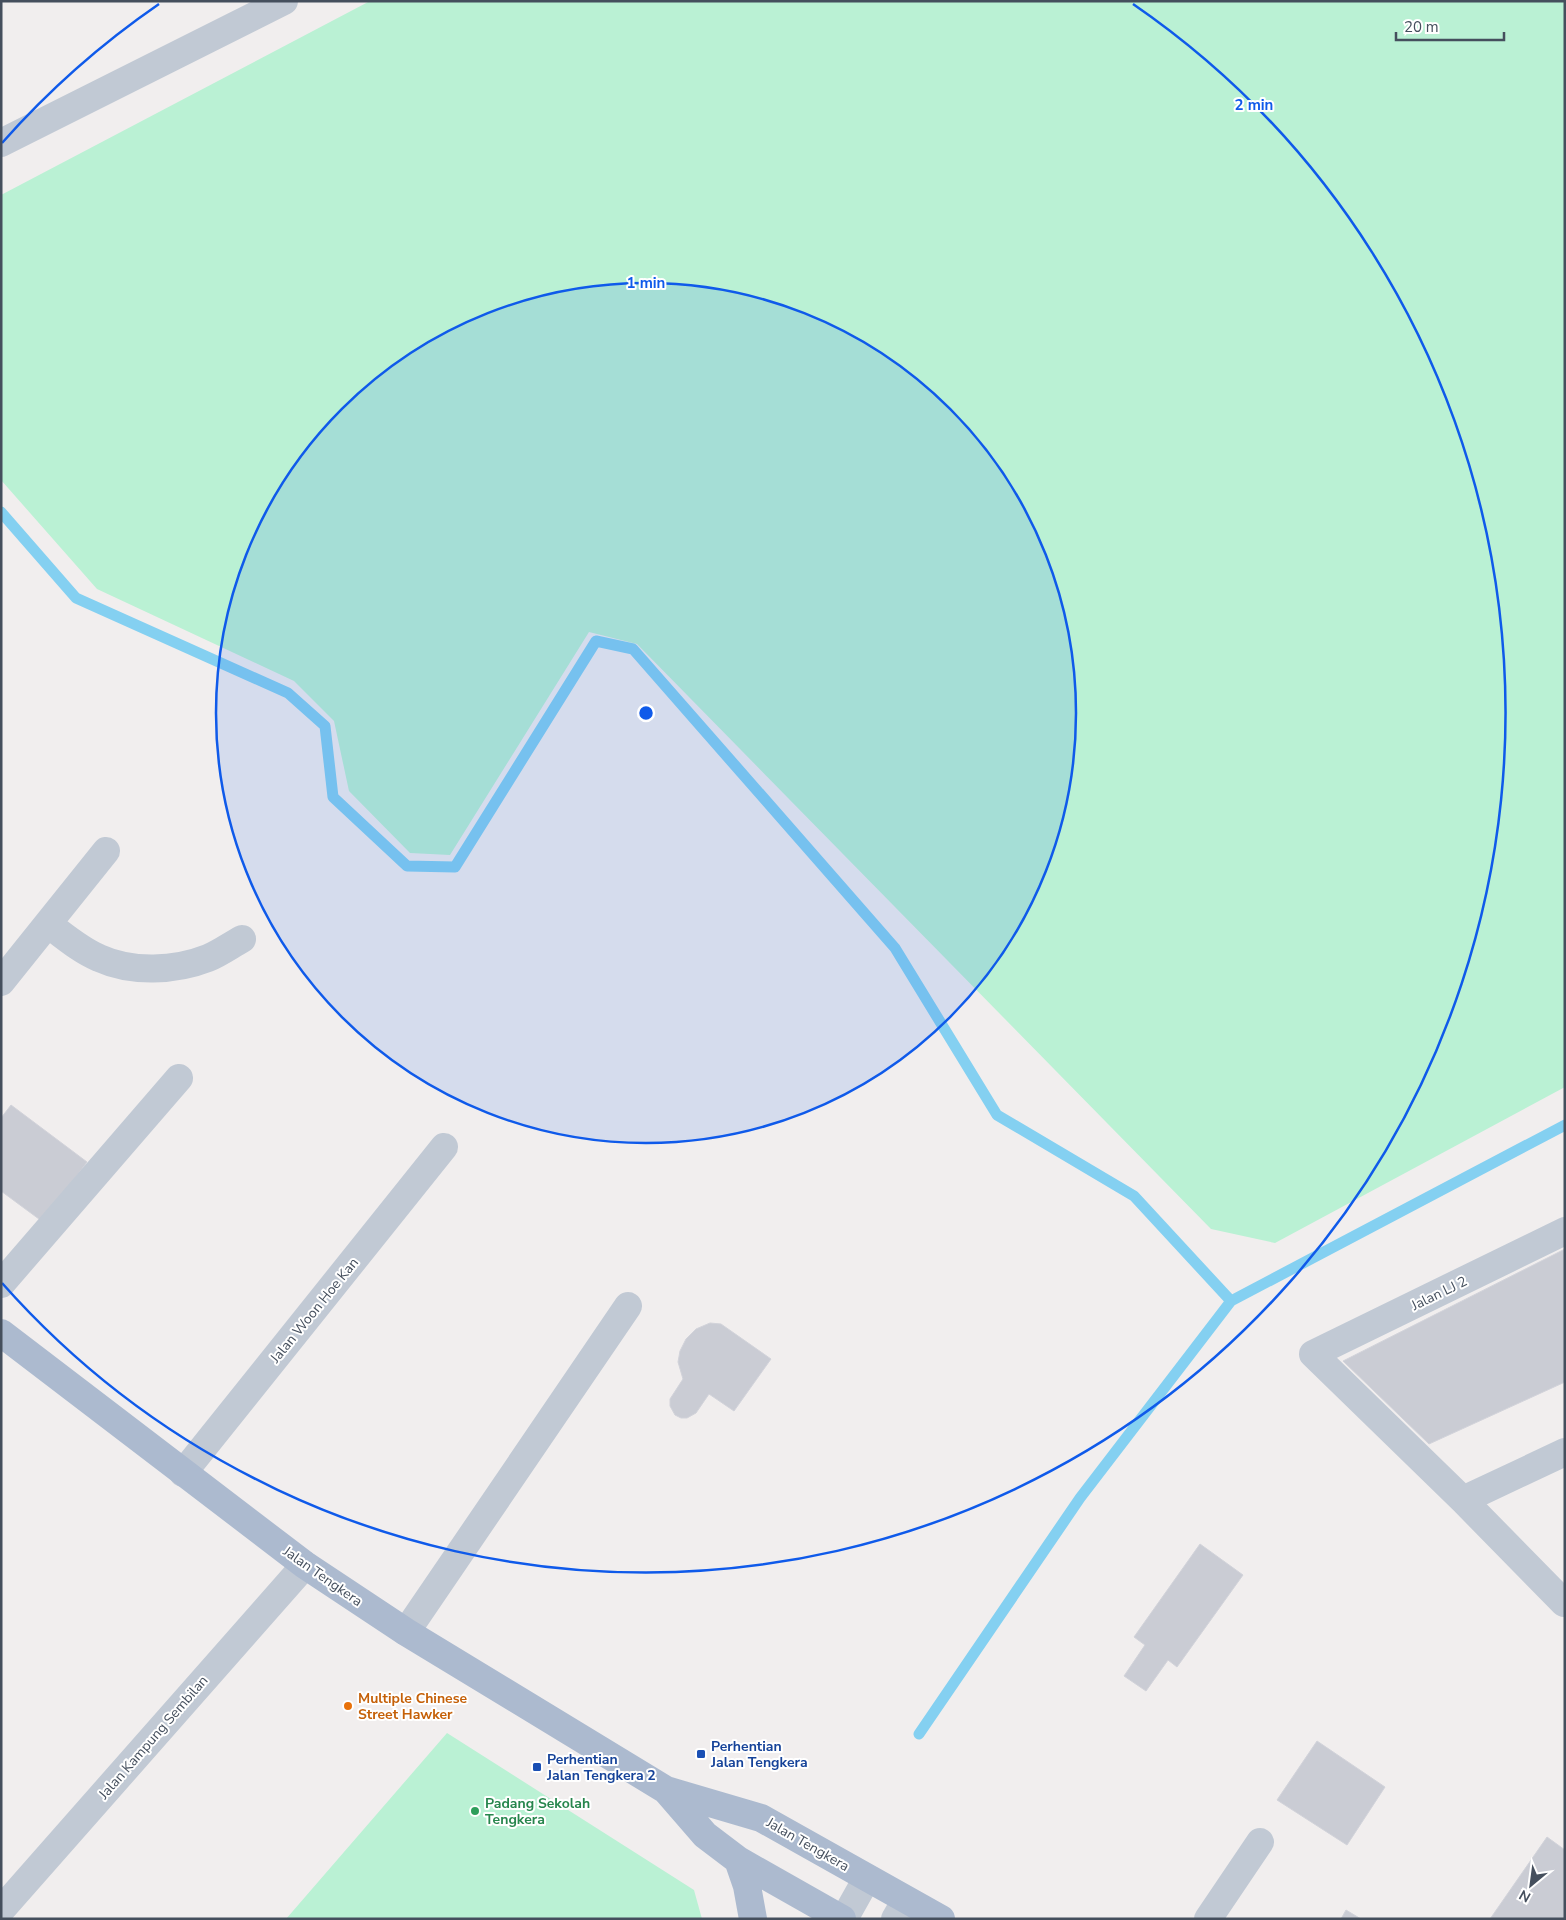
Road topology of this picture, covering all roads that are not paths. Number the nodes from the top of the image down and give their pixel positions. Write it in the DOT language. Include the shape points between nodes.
graph roads {
  1 [pos="284,1"];
  2 [pos="2,139"];
  3 [pos="106,851"];
  4 [pos="48,924"];
  5 [pos="242,939"];
  6 [pos="1,981"];
  7 [pos="180,1078"];
  8 [pos="444,1147"];
  9 [pos="1565,1231"];
  10 [pos="1,1284"];
  11 [pos="628,1306"];
  12 [pos="1,1333"];
  13 [pos="1565,1452"];
  14 [pos="183,1473"];
  15 [pos="1463,1500"];
  16 [pos="305,1565"];
  17 [pos="1564,1603"];
  18 [pos="406,1632"];
  19 [pos="666,1790"];
  20 [pos="1260,1842"];
  21 [pos="738,1860"];
  22 [pos="867,1878"];
  23 [pos="900,1909"];
  24 [pos="1,1910"];
  25 [pos="753,1919"];
  26 [pos="843,1919"];
  27 [pos="941,1919"];
  28 [pos="1208,1919"];
  1 -- 2 [label="street"];
  3 -- 4 [label="street"];
  4 -- 5 [label="street" via="99,958 135,967 182,965 209,957"];
  4 -- 6 [label="street"];
  7 -- 10 [label="street"];
  8 -- 14 [label="street, Jalan Woon Hoe Kan"];
  9 -- 15 [label="street, Jalan LJ 2" via="1313,1354"];
  11 -- 18 [label="street"];
  12 -- 14 [label="main road, Jalan Tengkera"];
  13 -- 15 [label="street"];
  14 -- 16 [label="main road, Jalan Tengkera"];
  15 -- 17 [label="street"];
  16 -- 18 [label="main road, Jalan Tengkera"];
  16 -- 24 [label="street, Jalan Kampung Sembilan"];
  18 -- 19 [label="main road, Jalan Tengkera"];
  19 -- 21 [label="main road, Jalan Tengkera" via="705,1835"];
  19 -- 22 [label="main road, Jalan Tengkera" via="761,1818"];
  20 -- 28 [label="street"];
  21 -- 25 [label="main road"];
  21 -- 26 [label="main road, Jalan Tengkera"];
  22 -- 23 [label="main road, Jalan Tengkera"];
  22 -- 26 [label="street"];
  23 -- 27 [label="main road, Jalan Tengkera"];
}
